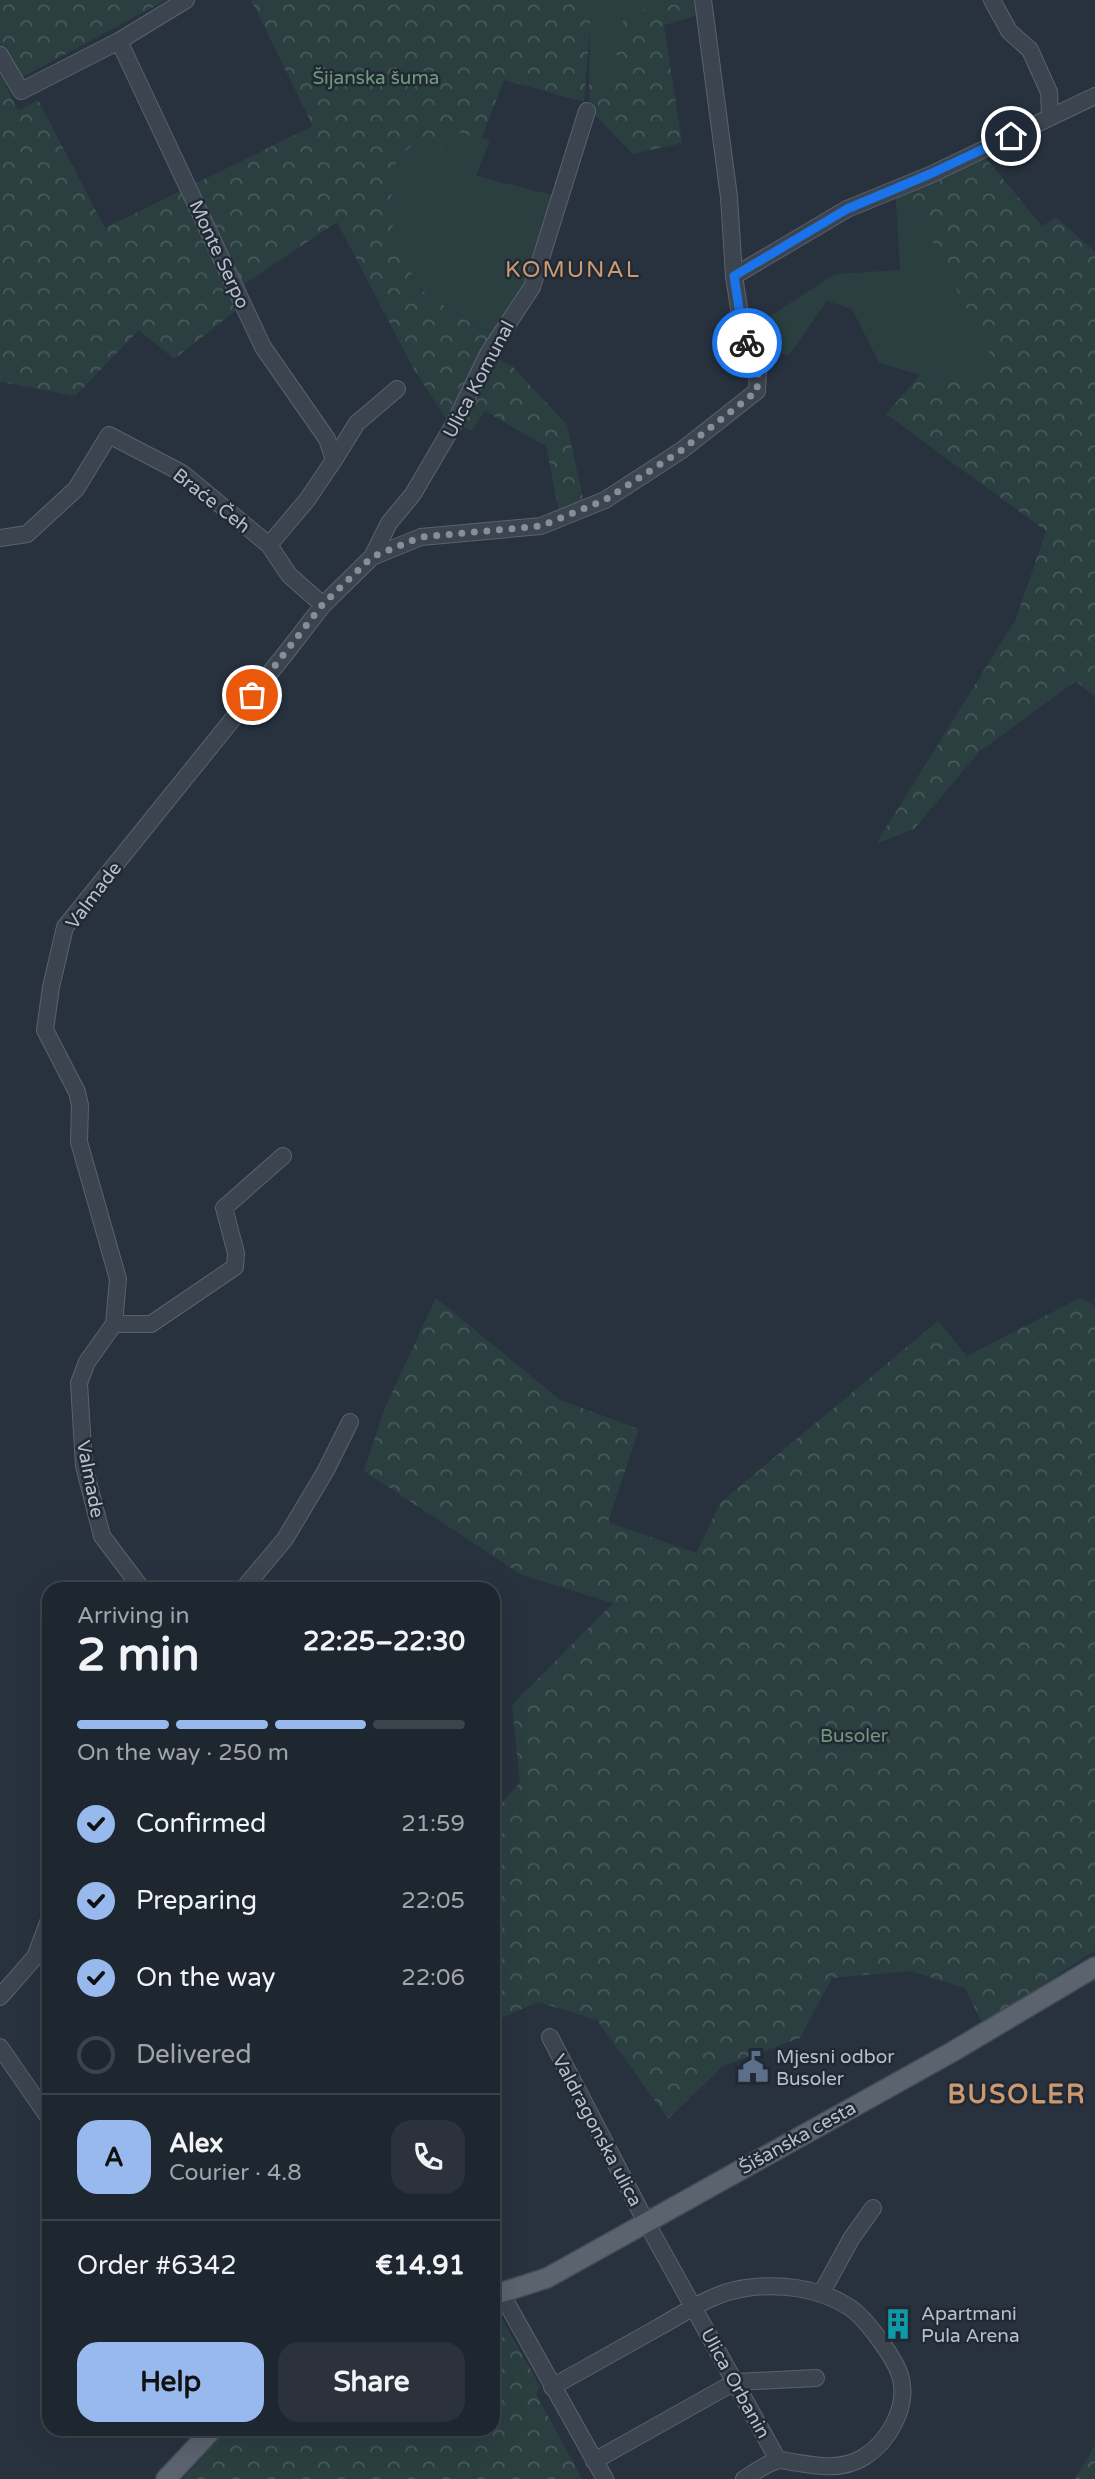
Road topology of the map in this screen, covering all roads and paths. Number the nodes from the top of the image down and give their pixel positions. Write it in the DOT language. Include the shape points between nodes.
graph roads {
  1 [pos="186,0"];
  2 [pos="704,0"];
  3 [pos="992,0"];
  4 [pos="119,41"];
  5 [pos="0,55"];
  6 [pos="1095,96"];
  7 [pos="587,111"];
  8 [pos="1050,116"];
  9 [pos="734,276"];
  10 [pos="397,388"];
  11 [pos="334,460"];
  12 [pos="0,538"];
  13 [pos="269,545"];
  14 [pos="372,557"];
  15 [pos="323,604"];
  16 [pos="283,1156"];
  17 [pos="114,1324"];
  18 [pos="350,1422"];
  19 [pos="137,1582"];
  20 [pos="249,1582"];
  21 [pos="42,1938"];
  22 [pos="1095,1967"];
  23 [pos="0,1997"];
  24 [pos="550,2038"];
  25 [pos="0,2047"];
  26 [pos="42,2108"];
  27 [pos="873,2208"];
  28 [pos="646,2221"];
  29 [pos="500,2293"];
  30 [pos="821,2294"];
  31 [pos="500,2299"];
  32 [pos="694,2307"];
  33 [pos="816,2378"];
  34 [pos="735,2382"];
  35 [pos="552,2388"];
  36 [pos="206,2436"];
  37 [pos="778,2460"];
  38 [pos="594,2461"];
  39 [pos="166,2479"];
  40 [pos="604,2479"];
  41 [pos="744,2479"];
  1 -- 4 [label="street"];
  2 -- 9 [label="street, Ulica Komunal" via="729,197"];
  3 -- 8 [label="street" via="1009,31 1030,50 1049,92"];
  4 -- 5 [label="street" via="21,91"];
  4 -- 11 [label="street, Monte Serpo" via="263,347 327,439"];
  6 -- 8 [label="street"];
  7 -- 14 [label="street, Ulica Komunal" via="532,287 488,354 454,424"];
  8 -- 9 [label="street" via="847,209"];
  9 -- 14 [label="street, Ulica Komunal" via="743,334 758,372 757,391 682,450 605,500 541,526 421,537"];
  10 -- 11 [label="street" via="357,423"];
  11 -- 13 [label="street"];
  12 -- 13 [label="street, Braće Čeh" via="27,534 76,489 109,435 181,473"];
  13 -- 15 [label="street, Braće Čeh" via="289,575"];
  14 -- 15 [label="street, Ulica Komunal"];
  15 -- 17 [label="street, Valmade" via="65,926 45,1030 77,1092 79,1142 118,1279"];
  16 -- 17 [label="street" via="224,1208 236,1253 235,1267 152,1324"];
  17 -- 19 [label="street, Valmade" via="87,1362 79,1383 84,1466 103,1536"];
  18 -- 20 [label="street" via="285,1539"];
  21 -- 23 [label="street" via="35,1956"];
  22 -- 28 [label="main road, Šišanska cesta" via="952,2052"];
  24 -- 28 [label="street, Valdragonska ulica"];
  25 -- 26 [label="street"];
  27 -- 30 [label="street"];
  28 -- 29 [label="main road, Šišanska cesta" via="547,2278"];
  28 -- 32 [label="street, Ulica Orbanin"];
  30 -- 32 [label="street, Ulica Orbanin" via="747,2288 717,2295"];
  30 -- 37 [label="street, Ulica Orbanin" via="851,2308 873,2330 900,2376 900,2404 887,2435 863,2458 838,2468"];
  31 -- 35 [label="street"];
  32 -- 34 [label="street, Ulica Orbanin"];
  32 -- 35 [label="street, Ulica Orbanin"];
  33 -- 34 [label="street"];
  34 -- 37 [label="street, Ulica Orbanin"];
  34 -- 38 [label="street"];
  35 -- 38 [label="street"];
  36 -- 39 [label="main road"];
  37 -- 41 [label="street, Ulica Orbanin"];
  38 -- 40 [label="street"];
}
